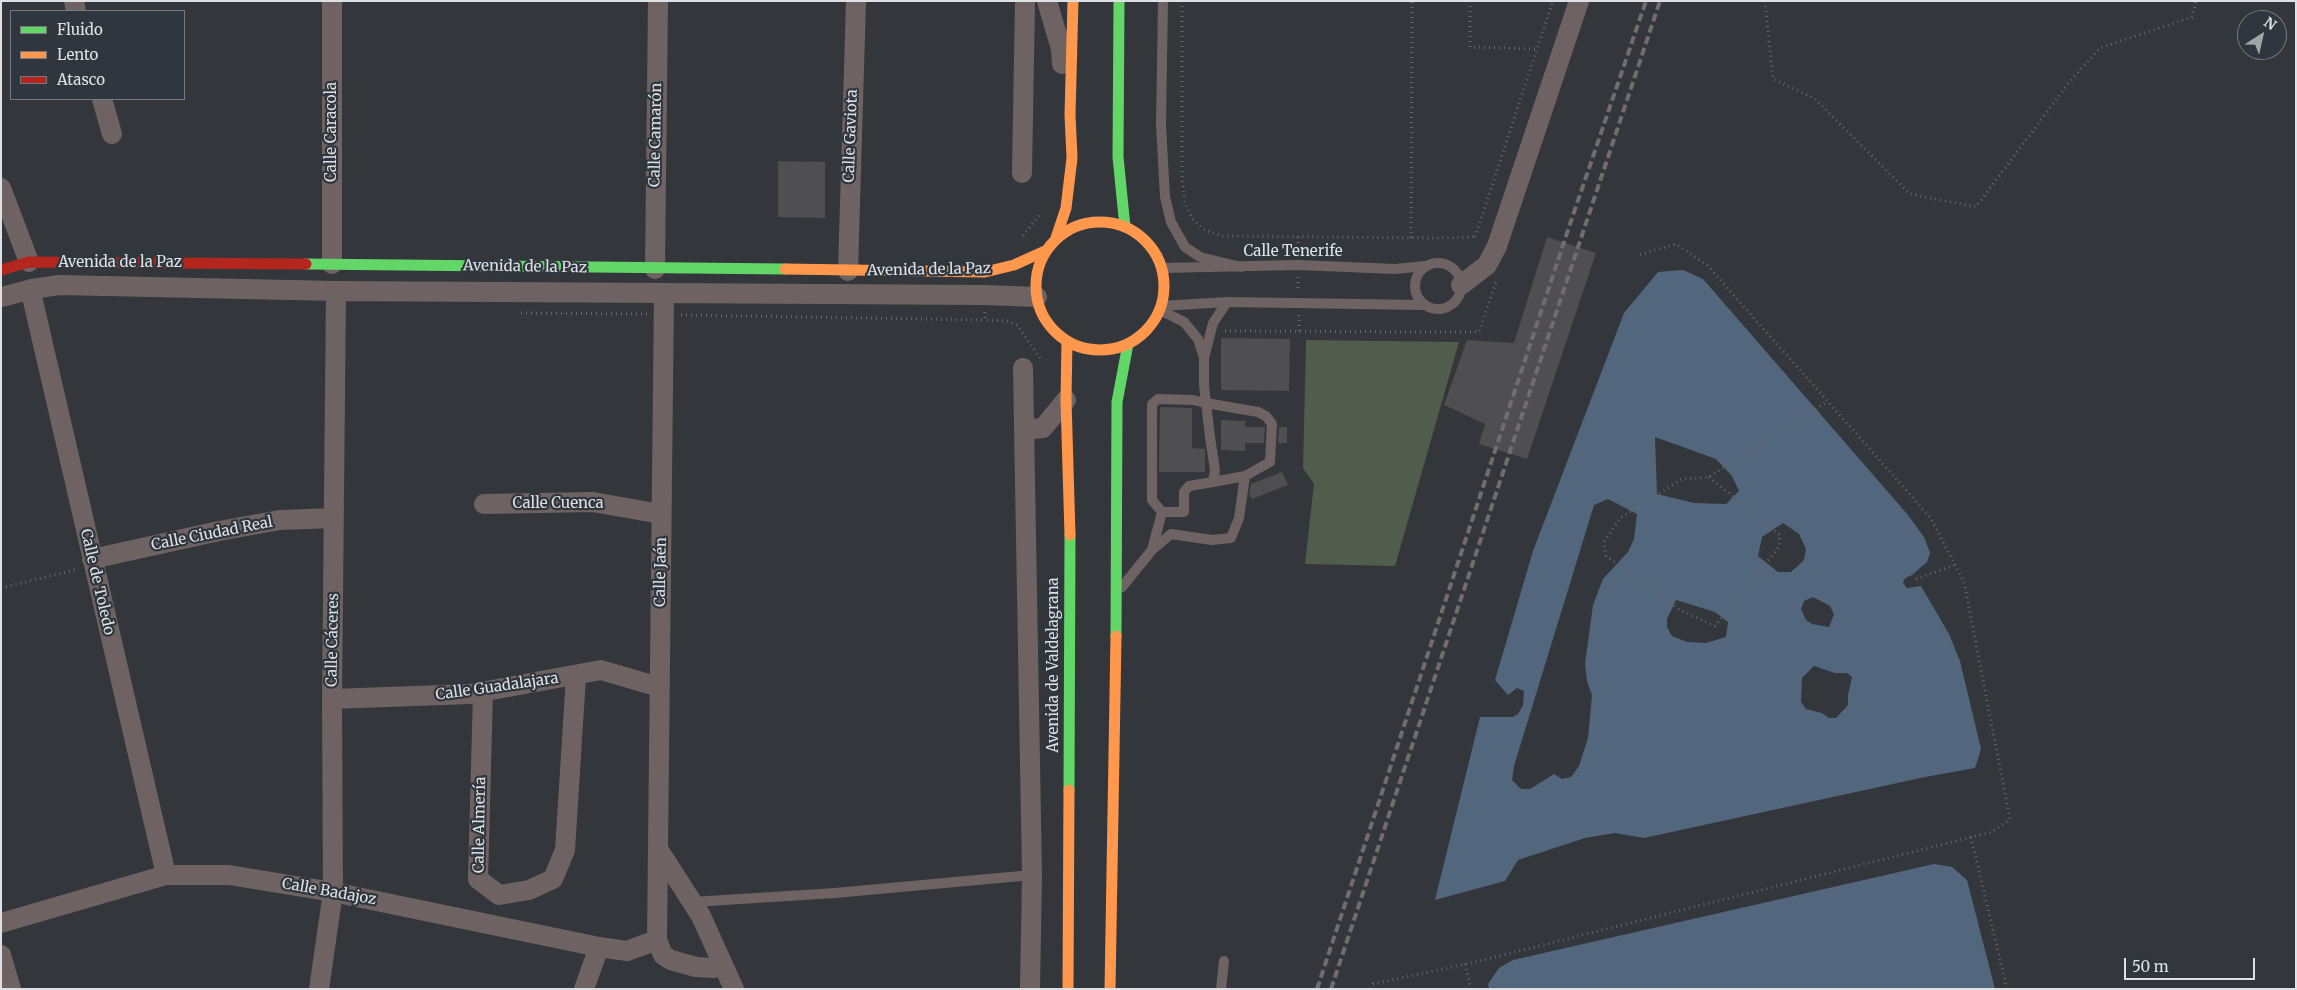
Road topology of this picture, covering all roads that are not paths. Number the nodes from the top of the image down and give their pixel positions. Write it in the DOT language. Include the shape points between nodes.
graph roads {
  1 [pos="332,1"];
  2 [pos="658,1"];
  3 [pos="856,1"];
  4 [pos="1025,1"];
  5 [pos="1046,1"];
  6 [pos="1073,1"];
  7 [pos="1119,1"];
  8 [pos="1163,1"];
  9 [pos="1580,1"];
  10 [pos="1119,74"];
  11 [pos="1130,94"];
  12 [pos="102,100"];
  13 [pos="1070,115"];
  14 [pos="1129,123"];
  15 [pos="112,134"];
  16 [pos="1118,148"];
  17 [pos="1022,173"];
  18 [pos="1,188"];
  19 [pos="1125,226"];
  20 [pos="1056,238"];
  21 [pos="1045,251"];
  22 [pos="29,262"];
  23 [pos="332,264"];
  24 [pos="1425,266"];
  25 [pos="1241,267"];
  26 [pos="1162,268"];
  27 [pos="655,269"];
  28 [pos="1,270"];
  29 [pos="848,271"];
  30 [pos="1461,286"];
  31 [pos="32,289"];
  32 [pos="336,291"];
  33 [pos="664,294"];
  34 [pos="1,297"];
  35 [pos="1037,297"];
  36 [pos="1227,302"];
  37 [pos="1423,305"];
  38 [pos="1160,308"];
  39 [pos="1067,341"];
  40 [pos="1128,344"];
  41 [pos="1204,358"];
  42 [pos="1023,368"];
  43 [pos="1066,400"];
  44 [pos="1206,403"];
  45 [pos="1024,430"];
  46 [pos="1067,440"];
  47 [pos="1058,472"];
  48 [pos="1245,476"];
  49 [pos="1214,482"];
  50 [pos="484,504"];
  51 [pos="1162,512"];
  52 [pos="661,514"];
  53 [pos="334,518"];
  54 [pos="1152,550"];
  55 [pos="93,562"];
  56 [pos="1059,566"];
  57 [pos="1117,594"];
  58 [pos="1069,621"];
  59 [pos="576,676"];
  60 [pos="659,687"];
  61 [pos="483,692"];
  62 [pos="332,699"];
  63 [pos="658,849"];
  64 [pos="166,875"];
  65 [pos="1032,875"];
  66 [pos="333,892"];
  67 [pos="697,909"];
  68 [pos="1,923"];
  69 [pos="657,940"];
  70 [pos="600,947"];
  71 [pos="1,955"];
  72 [pos="1224,961"];
  73 [pos="722,964"];
  74 [pos="11,989"];
  75 [pos="319,989"];
  76 [pos="584,989"];
  77 [pos="734,989"];
  78 [pos="1030,989"];
  79 [pos="1068,989"];
  80 [pos="1110,989"];
  81 [pos="1221,989"];
  1 -- 23 [label="street, Calle Caracola"];
  2 -- 27 [label="street, Calle Camarón"];
  3 -- 29 [label="street, Calle Gaviota"];
  4 -- 17 [label="street"];
  5 -- 13 [label="street" via="1061,49 1062,86"];
  6 -- 13 [label="main road"];
  7 -- 10 [label="main road"];
  8 -- 25 [label="lane" via="1161,125 1165,197 1171,222 1185,247 1200,258"];
  9 -- 30 [label="street" via="1497,246 1487,265"];
  10 -- 11 [label="lane"];
  10 -- 16 [label="main road"];
  12 -- 15 [label="street"];
  13 -- 20 [label="main road" via="1072,158 1066,208"];
  14 -- 16 [label="lane"];
  16 -- 19 [label="main road"];
  18 -- 22 [label="street"];
  19 -- 20 [label="main road" via="1088,222 1070,228"];
  19 -- 26 [label="main road" via="1154,251"];
  20 -- 21 [label="main road"];
  21 -- 29 [label="main road, Avenida de la Paz" via="1014,265 985,272"];
  21 -- 35 [label="main road" via="1038,267"];
  22 -- 23 [label="main road, Avenida de la Paz"];
  22 -- 28 [label="main road, Avenida de la Paz"];
  23 -- 27 [label="main road, Avenida de la Paz"];
  24 -- 25 [label="lane, Calle Tenerife" via="1395,270 1298,265"];
  24 -- 30 [label="lane" via="1436,262 1446,264 1459,276"];
  24 -- 37 [label="lane" via="1414,285"];
  25 -- 26 [label="lane, Calle Tenerife"];
  26 -- 38 [label="main road" via="1164,287"];
  27 -- 29 [label="main road, Avenida de la Paz"];
  30 -- 37 [label="lane" via="1457,300 1445,309 1430,309"];
  31 -- 32 [label="street, Avenida de la Paz" via="59,285"];
  31 -- 34 [label="street, Avenida de la Paz"];
  31 -- 55 [label="street, Calle de Toledo"];
  32 -- 33 [label="street, Avenida de la Paz"];
  32 -- 53 [label="street, Calle Cáceres"];
  33 -- 35 [label="street, Avenida de la Paz"];
  33 -- 52 [label="street, Calle Jaén"];
  35 -- 39 [label="main road" via="1044,318"];
  36 -- 37 [label="lane"];
  36 -- 38 [label="lane"];
  36 -- 41 [label="lane" via="1213,323"];
  38 -- 40 [label="main road" via="1145,331"];
  38 -- 41 [label="lane" via="1184,322 1198,339"];
  39 -- 40 [label="main road" via="1087,348 1108,350"];
  39 -- 43 [label="main road, Avenida de Valdelagrana"];
  40 -- 57 [label="main road" via="1117,402"];
  41 -- 44 [label="lane"];
  42 -- 45 [label="street"];
  43 -- 45 [label="street" via="1043,428"];
  43 -- 46 [label="main road, Avenida de Valdelagrana"];
  44 -- 48 [label="lane" via="1258,412 1272,424 1270,462"];
  44 -- 49 [label="lane"];
  44 -- 51 [label="lane" via="1158,399 1152,404 1152,500"];
  45 -- 65 [label="street"];
  46 -- 47 [label="lane"];
  46 -- 58 [label="main road, Avenida de Valdelagrana"];
  48 -- 49 [label="lane"];
  48 -- 54 [label="lane" via="1239,518 1231,538 1212,540 1172,534"];
  49 -- 51 [label="lane" via="1189,486 1184,492 1184,512"];
  50 -- 52 [label="street, Calle Cuenca" via="593,502"];
  51 -- 54 [label="lane"];
  52 -- 60 [label="street, Calle Jaén"];
  53 -- 55 [label="street, Calle Ciudad Real" via="280,520"];
  53 -- 62 [label="street, Calle Cáceres"];
  54 -- 57 [label="lane"];
  55 -- 64 [label="street, Calle de Toledo"];
  56 -- 58 [label="lane"];
  57 -- 80 [label="main road"];
  58 -- 79 [label="main road, Avenida de Valdelagrana"];
  59 -- 60 [label="street, Calle Guadalajara" via="601,670"];
  59 -- 61 [label="street, Calle Guadalajara"];
  59 -- 61 [label="street, Calle Almería" via="566,850 553,879 529,890 498,895 478,879"];
  60 -- 63 [label="street, Calle Jaén"];
  61 -- 62 [label="street, Calle Guadalajara" via="412,698"];
  62 -- 66 [label="street, Calle Cáceres"];
  63 -- 67 [label="street"];
  63 -- 69 [label="street, Calle Jaén"];
  64 -- 66 [label="street, Calle Badajoz" via="229,875"];
  64 -- 68 [label="street, Calle Badajoz"];
  65 -- 67 [label="lane"];
  65 -- 78 [label="street"];
  66 -- 70 [label="street, Calle Badajoz"];
  66 -- 75 [label="street, Calle Cáceres"];
  67 -- 73 [label="street"];
  69 -- 70 [label="street, Calle Badajoz" via="627,951"];
  69 -- 73 [label="street" via="663,955 671,960 696,967 713,968"];
  70 -- 76 [label="street"];
  71 -- 74 [label="street"];
  72 -- 81 [label="lane"];
  73 -- 77 [label="street"];
}
